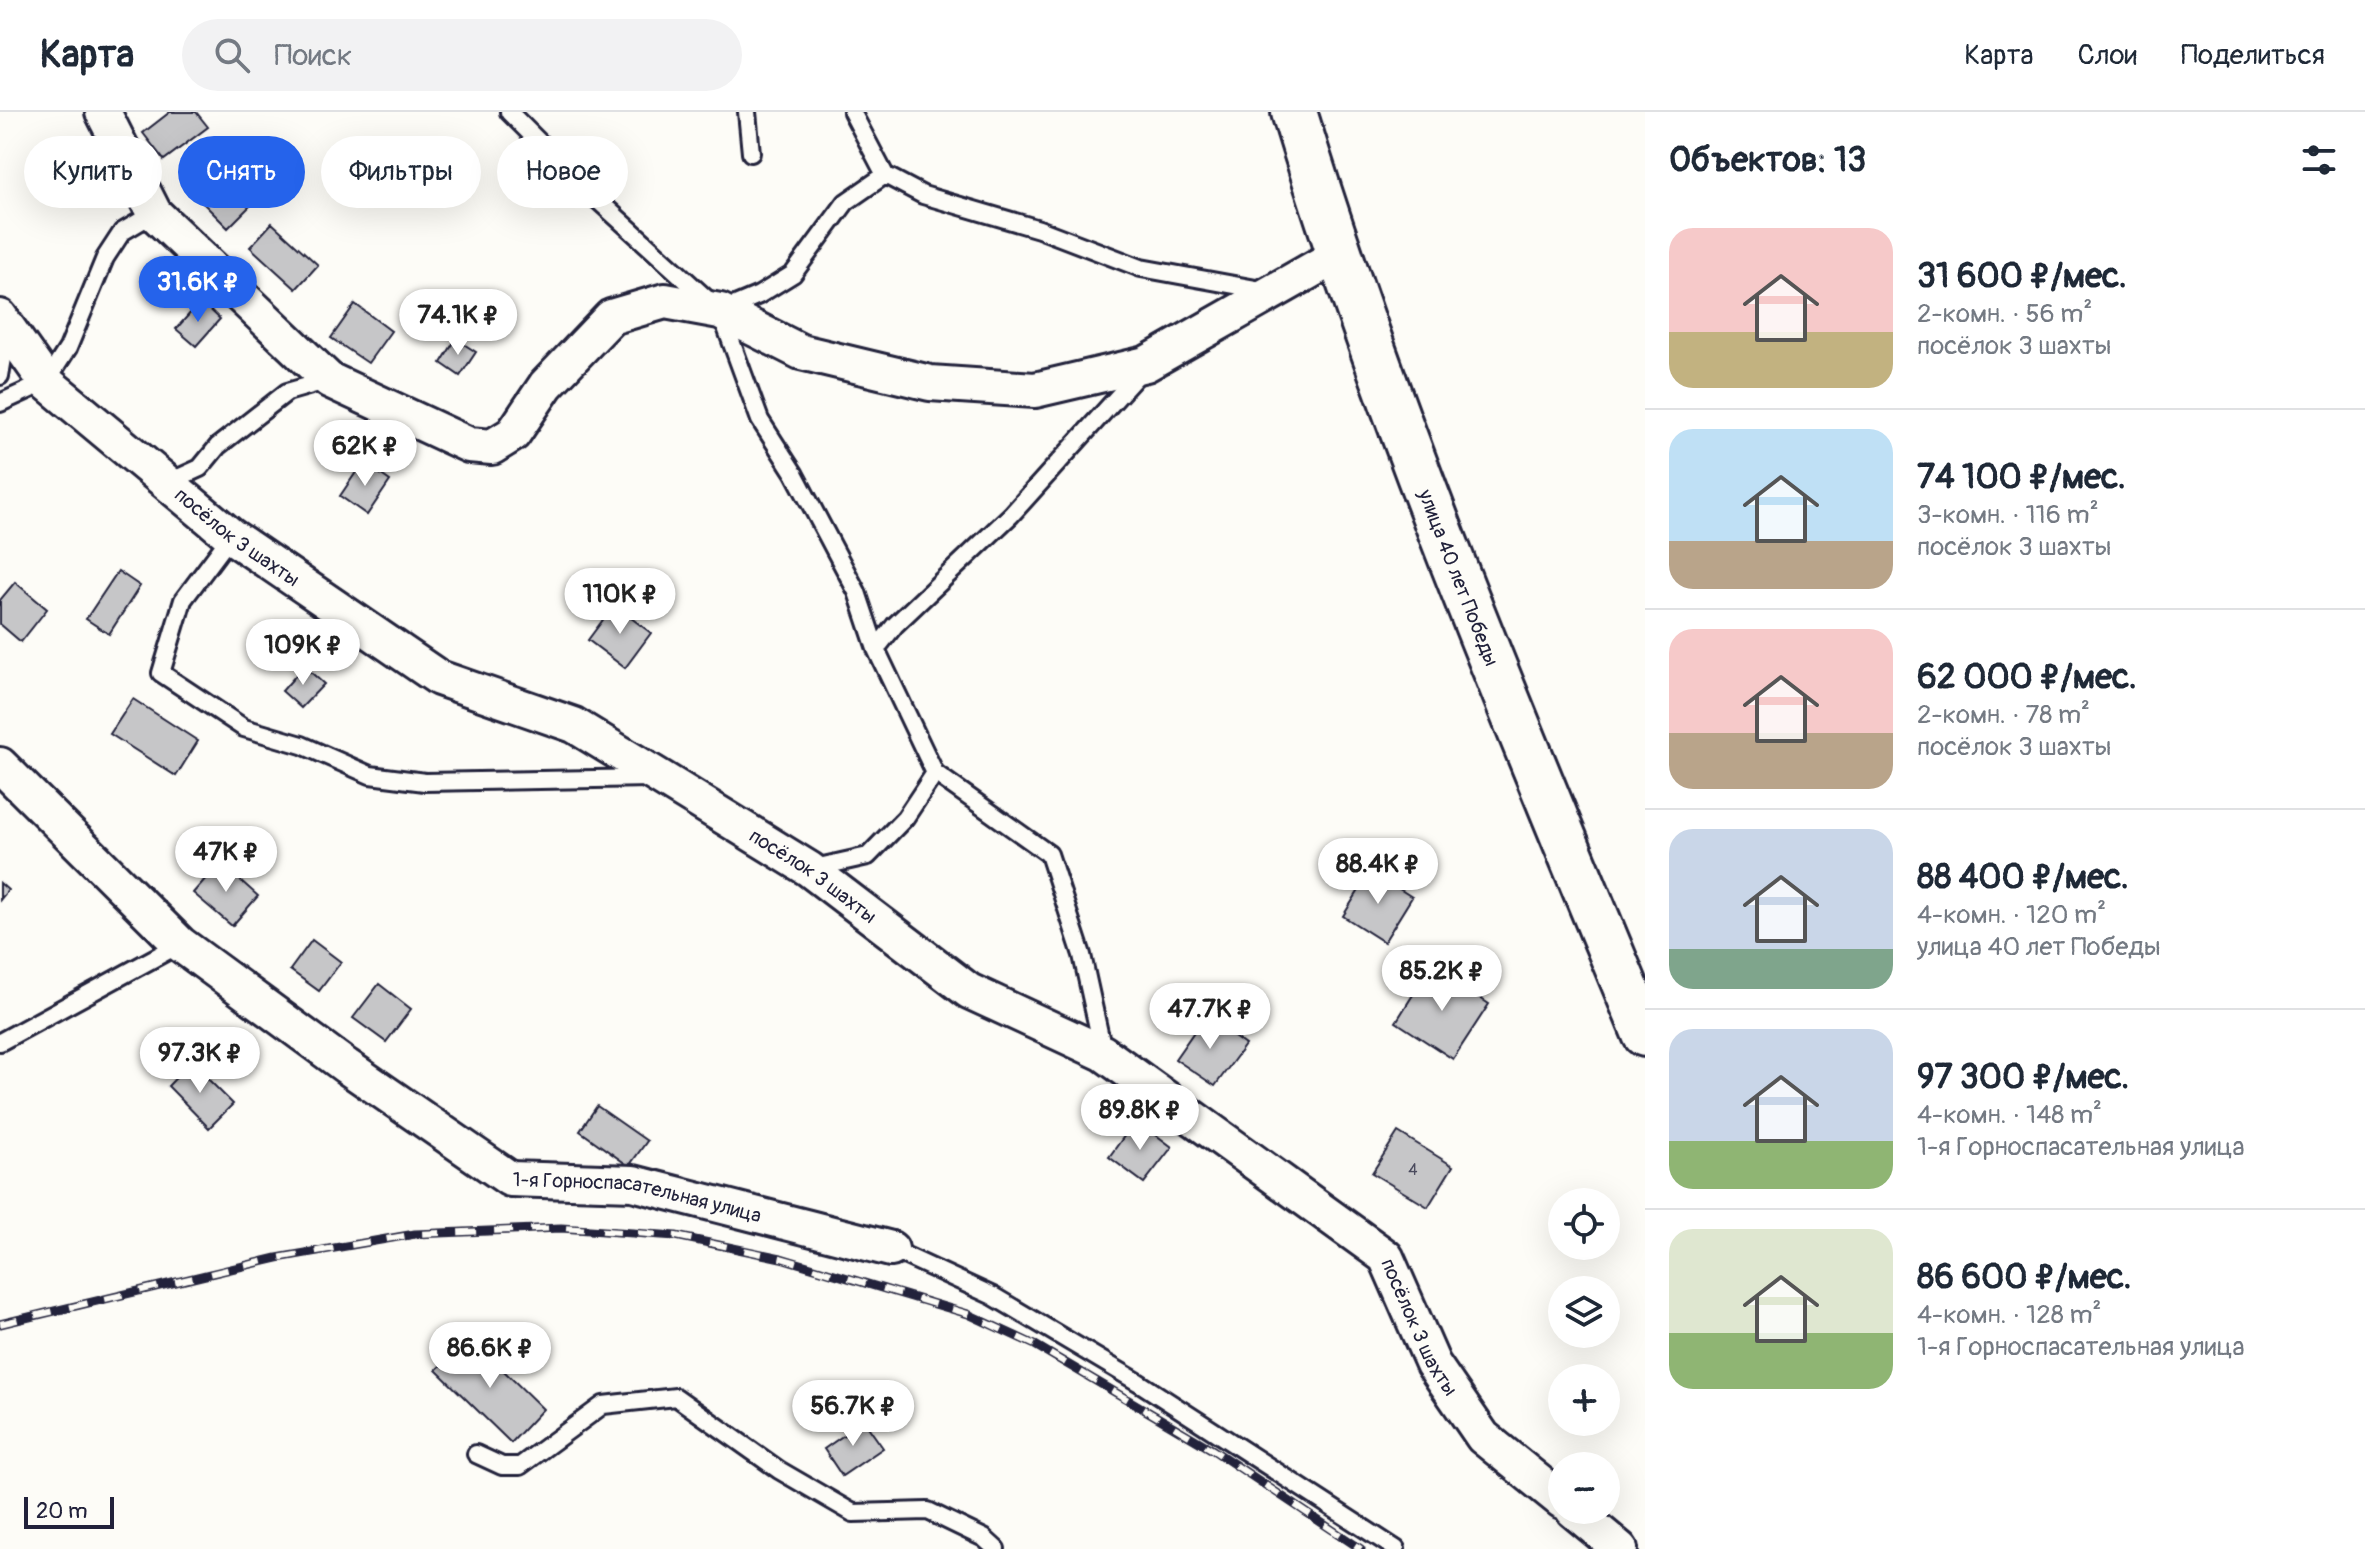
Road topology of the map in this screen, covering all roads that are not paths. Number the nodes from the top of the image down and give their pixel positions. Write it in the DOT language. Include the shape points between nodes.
graph roads {
  1 [pos="103,112"];
  2 [pos="509,112"];
  3 [pos="747,112"];
  4 [pos="852,112"];
  5 [pos="1294,112"];
  6 [pos="751,153"];
  7 [pos="885,175"];
  8 [pos="154,213"];
  9 [pos="1338,255"];
  10 [pos="1273,292"];
  11 [pos="720,311"];
  12 [pos="4,324"];
  13 [pos="1146,364"];
  14 [pos="0,376"];
  15 [pos="329,380"];
  16 [pos="46,382"];
  17 [pos="0,403"];
  18 [pos="167,483"];
  19 [pos="231,536"];
  20 [pos="876,649"];
  21 [pos="0,765"];
  22 [pos="935,773"];
  23 [pos="661,778"];
  24 [pos="809,869"];
  25 [pos="180,944"];
  26 [pos="1645,1034"];
  27 [pos="0,1042"];
  28 [pos="1103,1053"];
  29 [pos="891,1249"];
  30 [pos="476,1454"];
  31 [pos="1548,1490"];
  32 [pos="1590,1524"];
  33 [pos="996,1549"];
  34 [pos="1396,1549"];
  35 [pos="1620,1549"];
  1 -- 8 [label="street"];
  2 -- 11 [label="lane"];
  3 -- 6 [label="lane"];
  4 -- 7 [label="lane"];
  5 -- 9 [label="main road, улица 40 лет Победы"];
  7 -- 10 [label="lane" via="923,195 1039,229 1141,268"];
  7 -- 11 [label="lane" via="846,202 793,274"];
  8 -- 15 [label="street"];
  8 -- 16 [label="lane" via="122,232 105,258 68,348"];
  9 -- 10 [label="street"];
  9 -- 26 [label="main road, улица 40 лет Победы" via="1480,637"];
  10 -- 13 [label="street"];
  11 -- 13 [label="street" via="801,352 930,383 1035,390"];
  11 -- 15 [label="street" via="665,301 611,317 546,385 513,434 492,447 469,445"];
  11 -- 20 [label="lane" via="760,420 857,592"];
  12 -- 14 [label="lane"];
  12 -- 16 [label="street, посёлок 3 шахты"];
  13 -- 20 [label="lane" via="1011,515"];
  15 -- 18 [label="lane" via="287,392 218,446 200,468"];
  16 -- 17 [label="lane"];
  16 -- 18 [label="street, посёлок 3 шахты"];
  18 -- 19 [label="street, посёлок 3 шахты"];
  19 -- 23 [label="street, посёлок 3 шахты" via="439,678 574,725"];
  19 -- 23 [label="lane" via="183,600 161,673 244,728 302,745 370,775 411,781"];
  20 -- 22 [label="lane"];
  21 -- 25 [label="street, 1-я Горноспасательная улица"];
  22 -- 24 [label="lane" via="905,818 868,856"];
  22 -- 28 [label="lane" via="1049,854 1082,955"];
  23 -- 24 [label="street, посёлок 3 шахты"];
  24 -- 28 [label="street, посёлок 3 шахты" via="969,991"];
  25 -- 27 [label="lane"];
  25 -- 29 [label="street, 1-я Горноспасательная улица" via="510,1179 633,1183"];
  28 -- 31 [label="street, посёлок 3 шахты" via="1386,1257 1433,1364 1483,1437"];
  29 -- 34 [label="lane" via="993,1296 1126,1375"];
  30 -- 33 [label="lane" via="502,1466 520,1466 603,1405 676,1397 779,1470 853,1513 928,1511"];
  32 -- 35 [label="street"];
}
